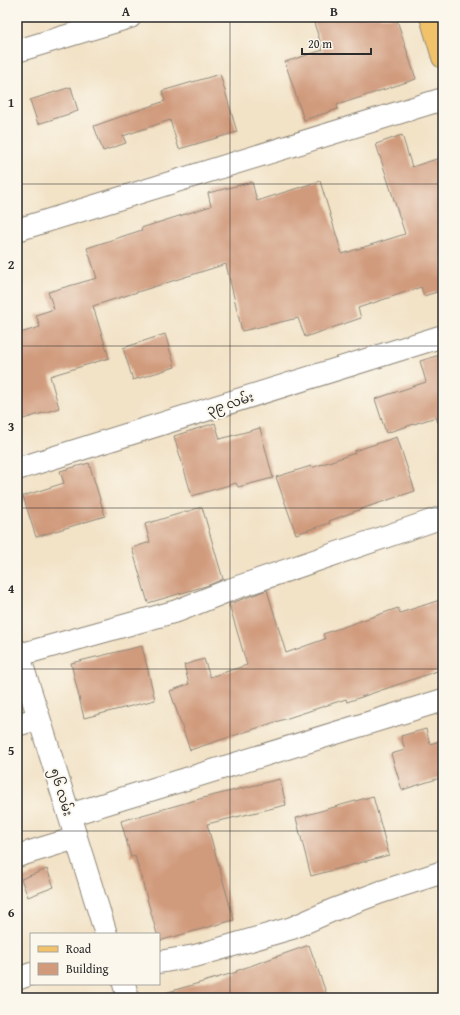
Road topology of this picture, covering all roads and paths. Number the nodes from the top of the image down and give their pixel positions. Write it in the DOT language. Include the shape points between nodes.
graph roads {
  1 [pos="130,17"];
  2 [pos="431,17"];
  3 [pos="17,51"];
  4 [pos="443,57"];
  5 [pos="443,99"];
  6 [pos="17,230"];
  7 [pos="443,336"];
  8 [pos="17,469"];
  9 [pos="443,517"];
  10 [pos="18,653"];
  11 [pos="443,700"];
  12 [pos="39,718"];
  13 [pos="17,725"];
  14 [pos="69,815"];
  15 [pos="76,838"];
  16 [pos="17,856"];
  17 [pos="443,872"];
  18 [pos="106,933"];
  19 [pos="160,962"];
  20 [pos="30,974"];
  21 [pos="17,979"];
  22 [pos="124,985"];
  23 [pos="128,998"];
  1 -- 3 [label="street"];
  2 -- 4 [label="main road"];
  5 -- 6 [label="street"];
  7 -- 8 [label="street, ၃၉ လမ်း"];
  9 -- 10 [label="street" via="232,589 177,611"];
  10 -- 12 [label="street, ၅၆ လမ်း"];
  11 -- 14 [label="street"];
  12 -- 13 [label="street"];
  12 -- 14 [label="street, ၅၆ လမ်း"];
  14 -- 15 [label="street, ၅၆ လမ်း"];
  15 -- 16 [label="street"];
  15 -- 18 [label="street, ၅၆ လမ်း"];
  17 -- 19 [label="street" via="381,892 292,928 195,956"];
  20 -- 21 [label="street"];
  22 -- 23 [label="street"];
}
